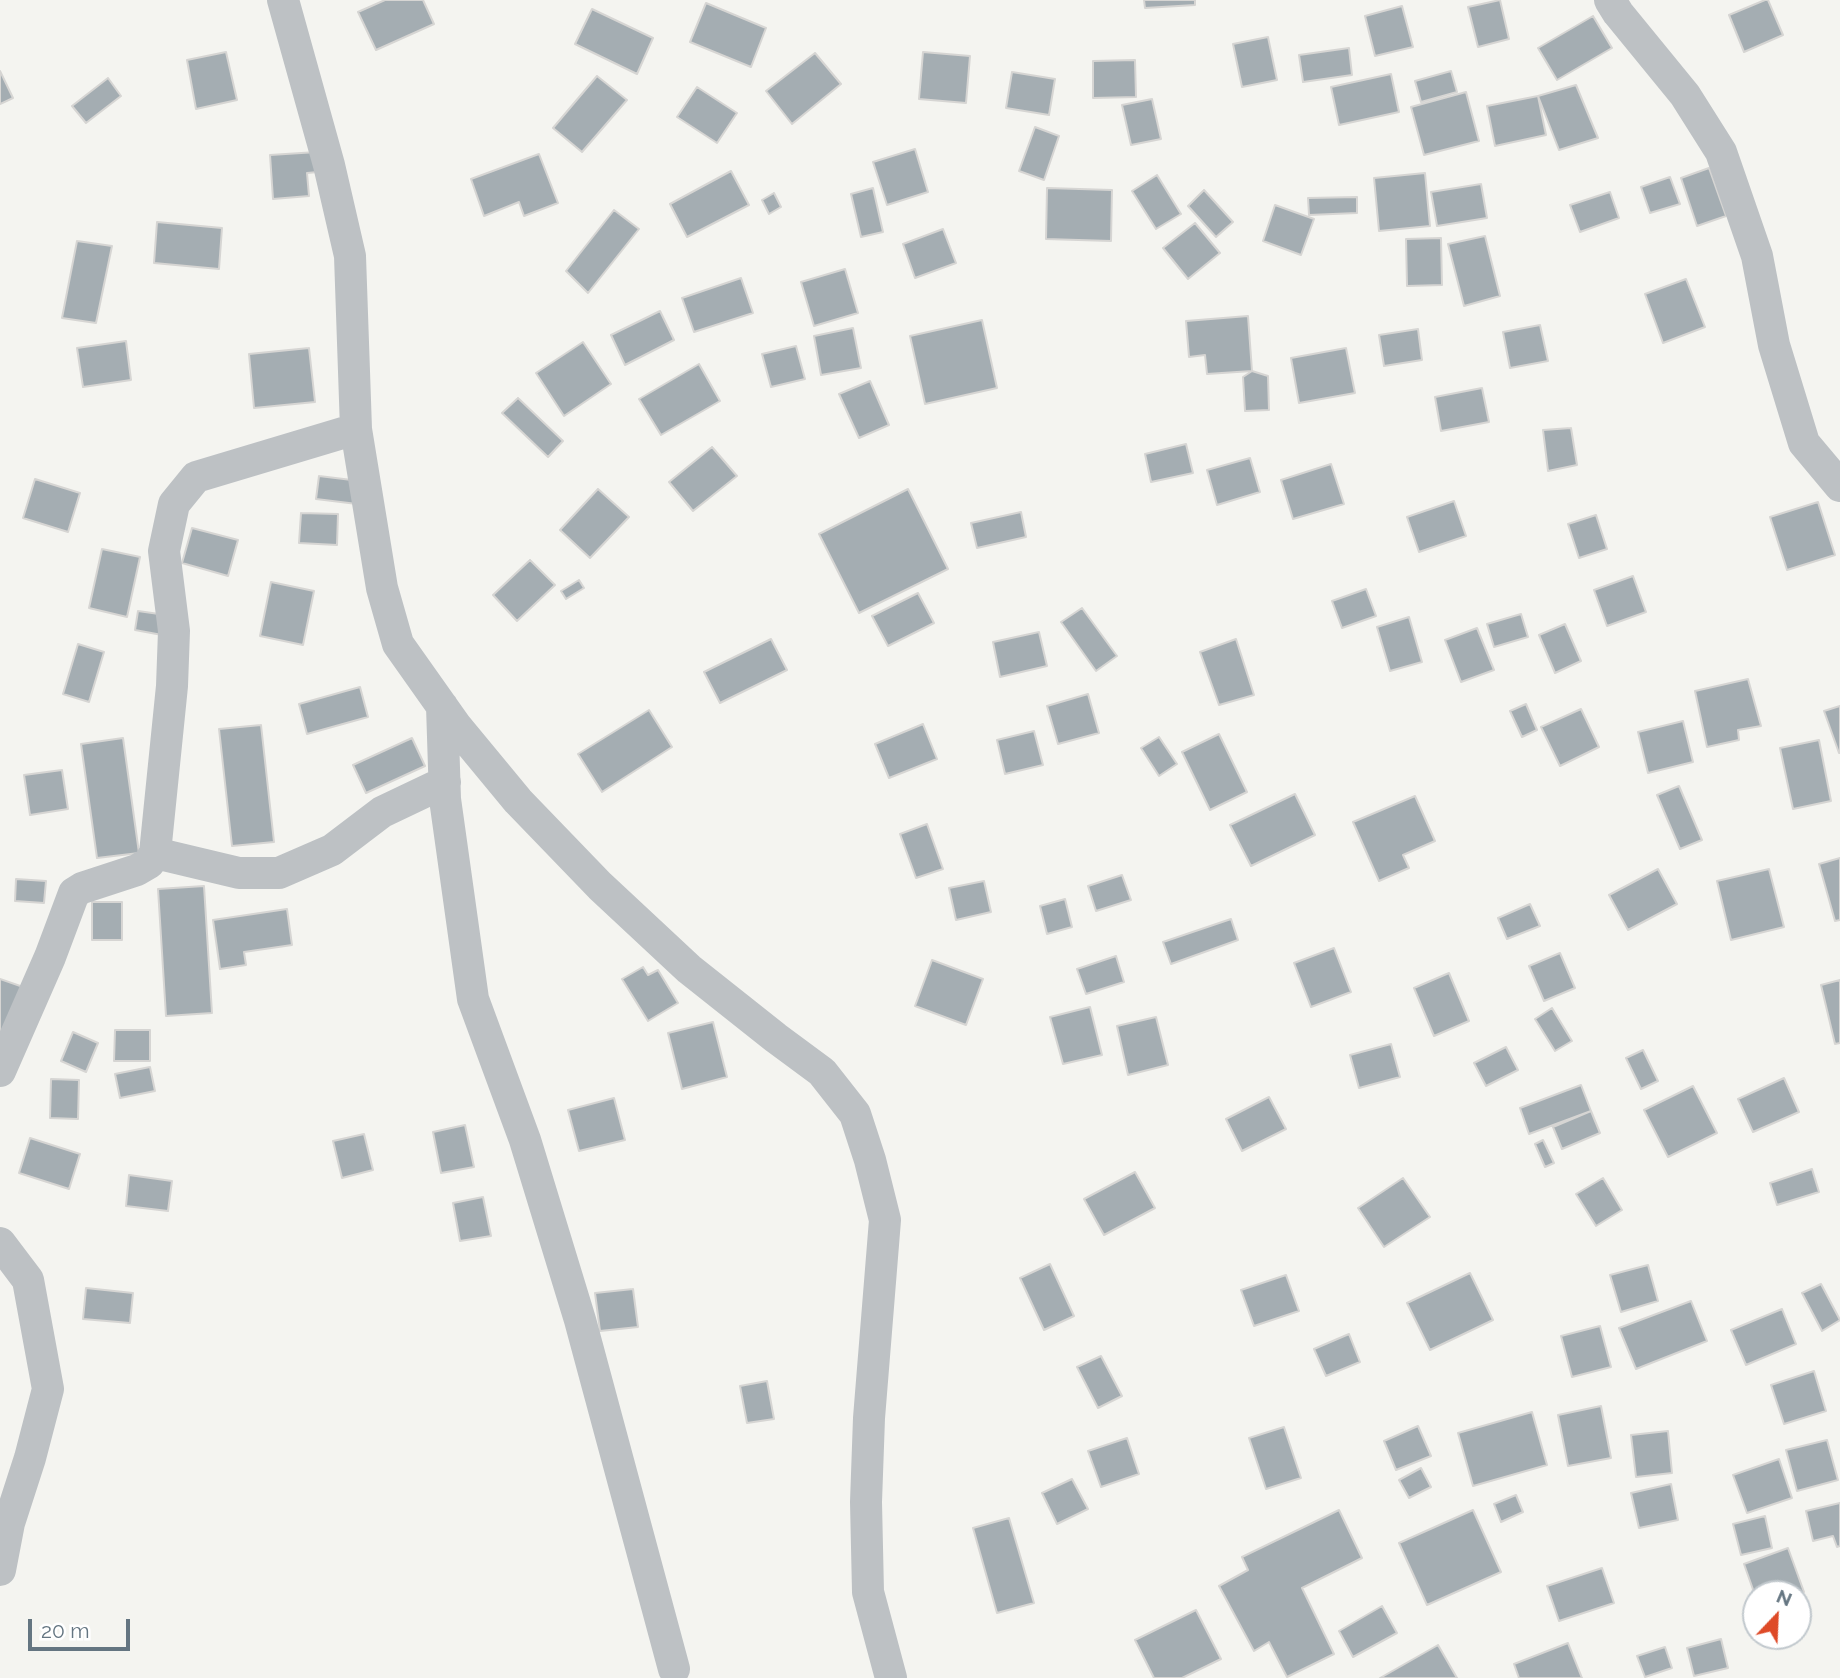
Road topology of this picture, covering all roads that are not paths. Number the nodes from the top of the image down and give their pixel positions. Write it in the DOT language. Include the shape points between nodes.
graph roads {
  1 [pos="283,0"];
  2 [pos="1610,0"];
  3 [pos="356,429"];
  4 [pos="1840,486"];
  5 [pos="442,706"];
  6 [pos="444,782"];
  7 [pos="155,853"];
  8 [pos="0,1071"];
  9 [pos="0,1243"];
  10 [pos="0,1570"];
  11 [pos="674,1669"];
  12 [pos="891,1678"];
  1 -- 3 [label="street" via="350,256"];
  2 -- 4 [label="street" via="1685,95 1721,152 1757,256 1774,345 1804,443"];
  3 -- 5 [label="street" via="382,588 398,644"];
  3 -- 7 [label="street" via="196,477 174,504 164,551 174,631 172,686"];
  5 -- 6 [label="street"];
  5 -- 12 [label="street" via="518,801 600,886 689,969 822,1072 855,1114 884,1220 866,1502 868,1592"];
  6 -- 7 [label="street" via="382,812 332,850 279,873 239,873"];
  6 -- 11 [label="street" via="473,999 525,1140 576,1307"];
  7 -- 8 [label="street" via="137,870 74,893"];
  9 -- 10 [label="street" via="28,1280 48,1389"];
}
